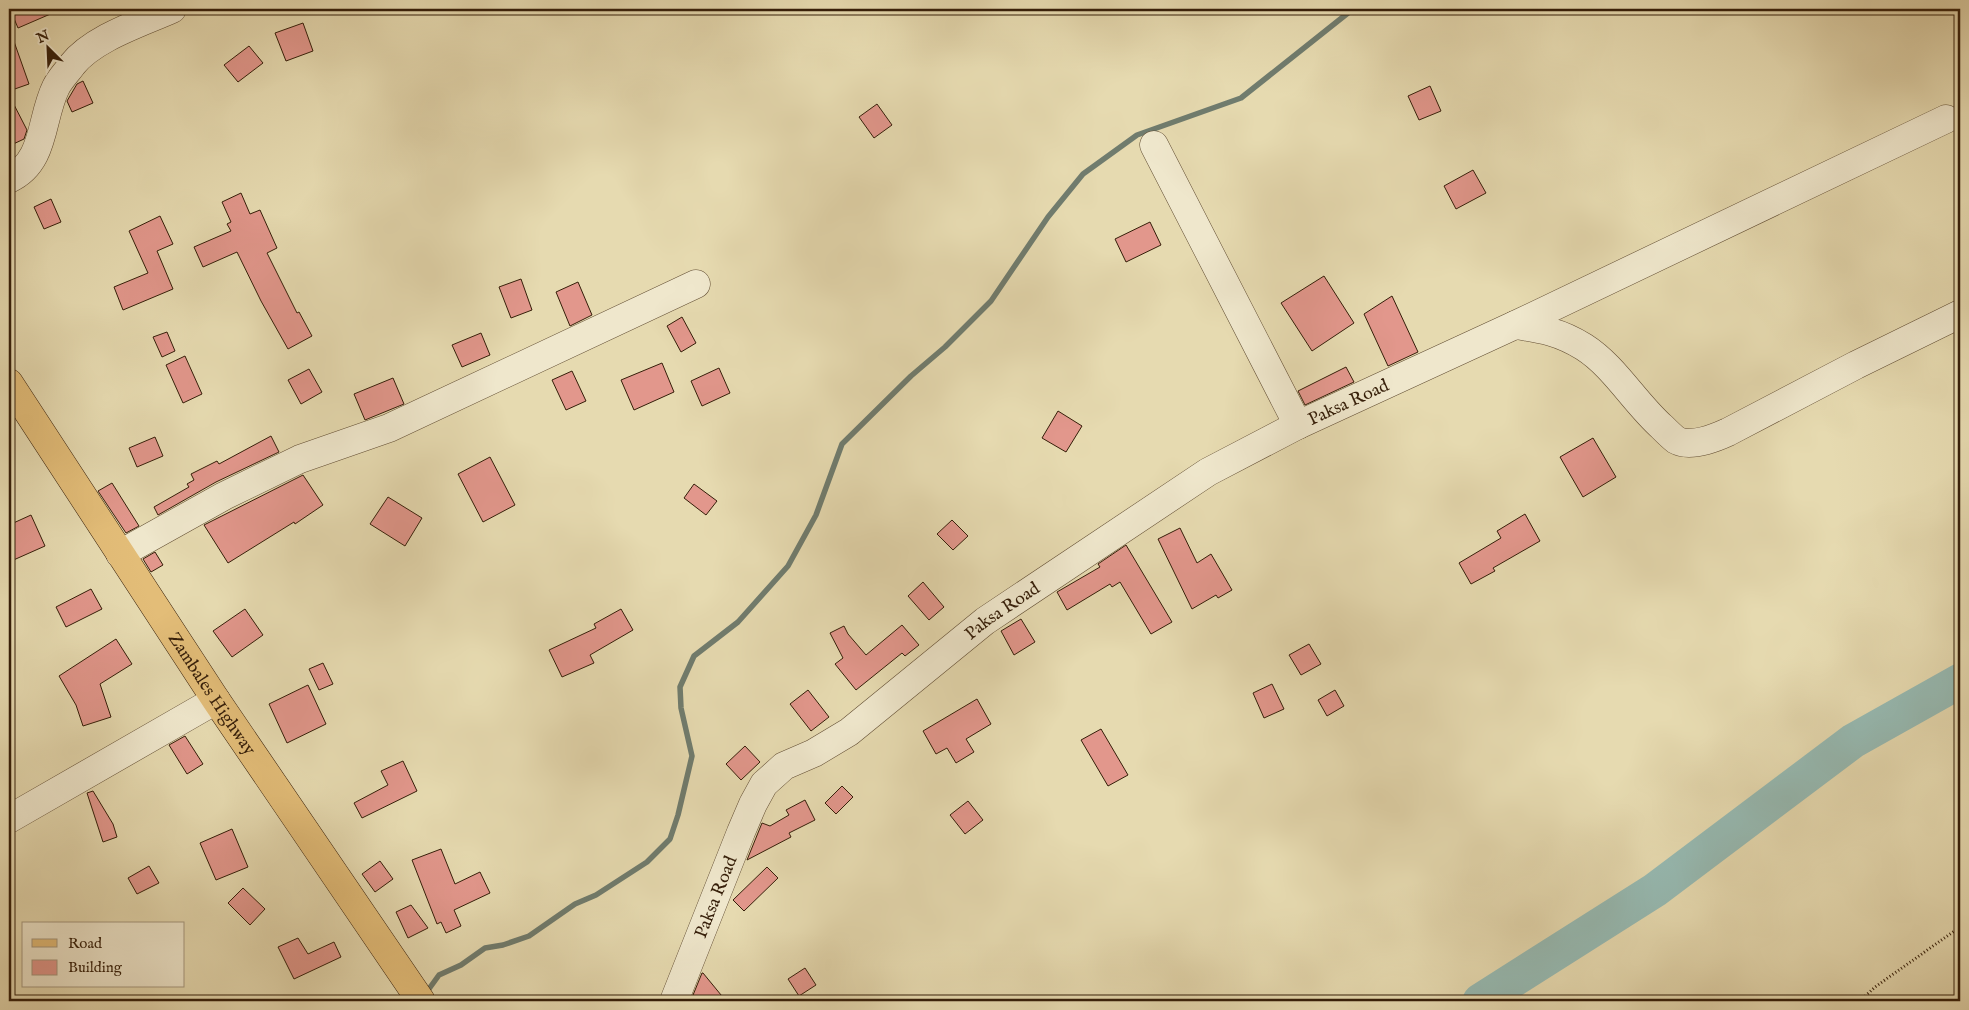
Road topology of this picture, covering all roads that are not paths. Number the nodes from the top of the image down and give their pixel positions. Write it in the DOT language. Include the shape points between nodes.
graph roads {
  1 [pos="172,9"];
  2 [pos="1946,119"];
  3 [pos="1154,145"];
  4 [pos="9,179"];
  5 [pos="696,284"];
  6 [pos="1960,314"];
  7 [pos="1515,325"];
  8 [pos="9,383"];
  9 [pos="1298,426"];
  10 [pos="120,554"];
  11 [pos="216,700"];
  12 [pos="9,819"];
  13 [pos="422,1001"];
  14 [pos="674,1001"];
  1 -- 4 [label="street" via="98,42 73,63 56,87 31,162"];
  2 -- 7 [label="street, Paksa Road"];
  3 -- 9 [label="street"];
  5 -- 10 [label="street" via="389,428 292,463 224,496"];
  6 -- 7 [label="street" via="1714,439 1697,442 1677,440 1647,414 1618,378 1585,347 1555,332"];
  7 -- 9 [label="street, Paksa Road"];
  8 -- 10 [label="main road, Zambales Highway"];
  9 -- 14 [label="street, Paksa Road" via="1208,472 1158,505 985,621 849,732 784,766 764,784 741,832"];
  10 -- 11 [label="main road, Zambales Highway"];
  11 -- 12 [label="street"];
  11 -- 13 [label="main road, Zambales Highway"];
}
